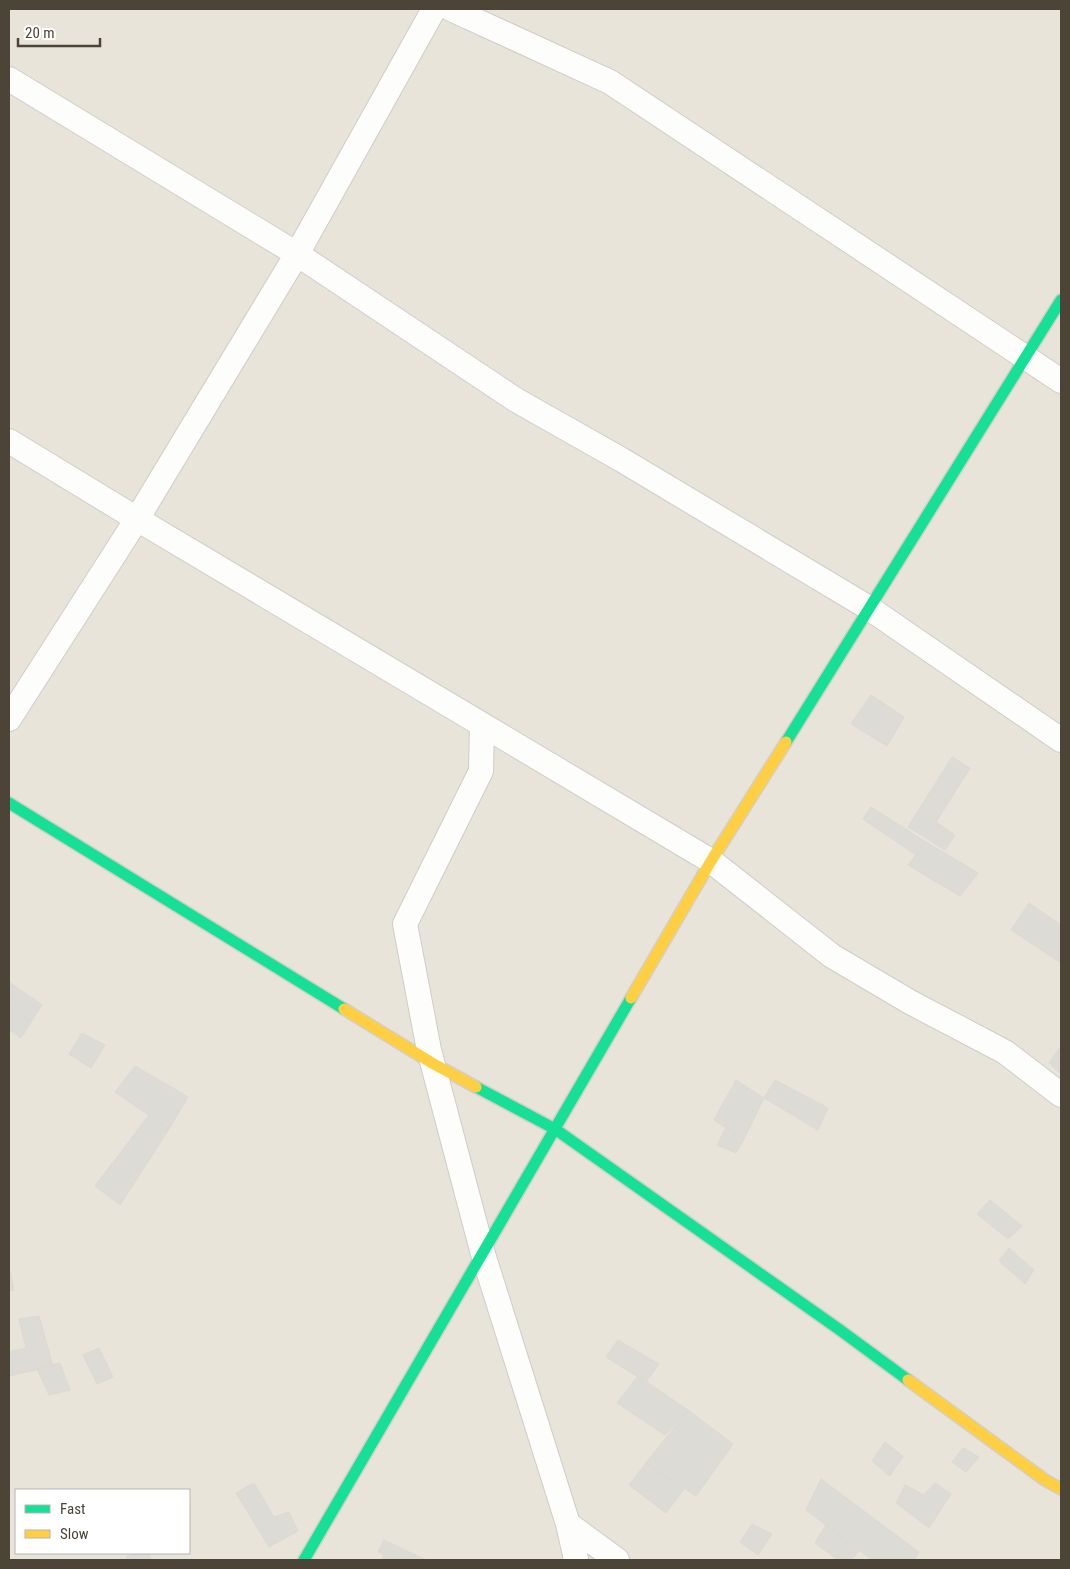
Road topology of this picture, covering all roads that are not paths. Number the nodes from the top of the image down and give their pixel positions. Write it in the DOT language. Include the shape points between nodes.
graph roads {
  1 [pos="434,9"];
  2 [pos="451,9"];
  3 [pos="9,78"];
  4 [pos="297,254"];
  5 [pos="1061,300"];
  6 [pos="1026,357"];
  7 [pos="1061,381"];
  8 [pos="9,440"];
  9 [pos="137,520"];
  10 [pos="869,608"];
  11 [pos="9,719"];
  12 [pos="482,726"];
  13 [pos="1061,740"];
  14 [pos="9,803"];
  15 [pos="711,862"];
  16 [pos="432,1063"];
  17 [pos="1061,1095"];
  18 [pos="555,1129"];
  19 [pos="482,1254"];
  20 [pos="1061,1489"];
  21 [pos="568,1524"];
  22 [pos="304,1560"];
  23 [pos="575,1560"];
  24 [pos="616,1560"];
  1 -- 4 [label="street"];
  2 -- 6 [label="street" via="610,82"];
  3 -- 4 [label="street"];
  4 -- 9 [label="street"];
  4 -- 10 [label="street" via="516,400"];
  5 -- 6 [label="street"];
  6 -- 7 [label="street"];
  6 -- 10 [label="street"];
  8 -- 9 [label="street"];
  9 -- 11 [label="street"];
  9 -- 12 [label="street"];
  10 -- 13 [label="street"];
  10 -- 15 [label="street"];
  12 -- 15 [label="street"];
  12 -- 16 [label="street" via="481,771 405,924"];
  14 -- 16 [label="street"];
  15 -- 17 [label="street" via="832,956 1005,1052"];
  15 -- 18 [label="street"];
  16 -- 18 [label="street"];
  16 -- 19 [label="street"];
  18 -- 19 [label="street"];
  18 -- 20 [label="street"];
  19 -- 21 [label="street"];
  19 -- 22 [label="street"];
  21 -- 23 [label="street"];
  21 -- 24 [label="street"];
}
